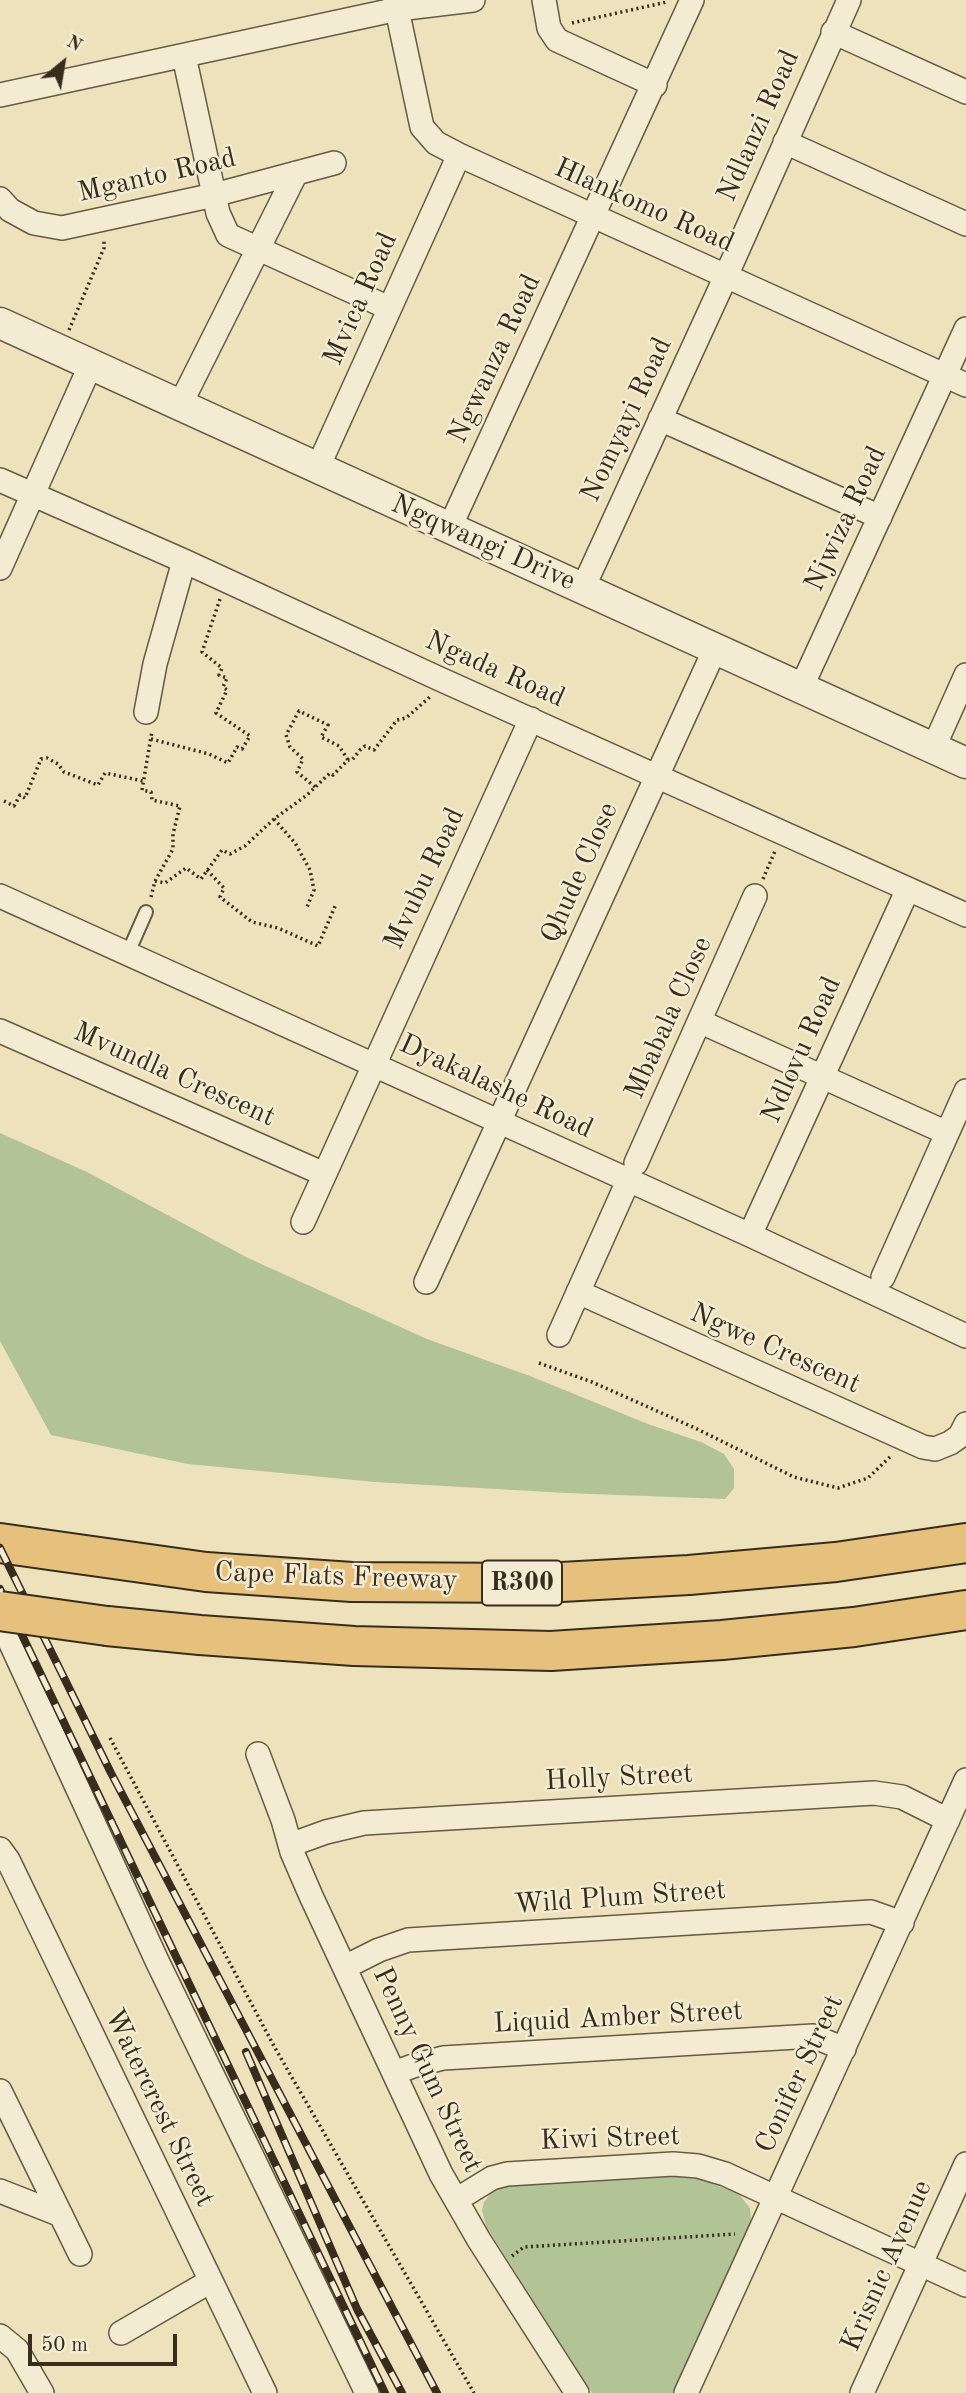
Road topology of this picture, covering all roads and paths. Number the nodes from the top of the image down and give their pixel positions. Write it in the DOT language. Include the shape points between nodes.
graph roads {
  1 [pos="473,0"];
  2 [pos="544,0"];
  3 [pos="677,0"];
  4 [pos="692,0"];
  5 [pos="849,0"];
  6 [pos="397,5"];
  7 [pos="549,28"];
  8 [pos="834,32"];
  9 [pos="184,56"];
  10 [pos="655,85"];
  11 [pos="966,92"];
  12 [pos="0,95"];
  13 [pos="785,142"];
  14 [pos="459,155"];
  15 [pos="334,163"];
  16 [pos="296,173"];
  17 [pos="214,195"];
  18 [pos="0,199"];
  19 [pos="594,216"];
  20 [pos="100,220"];
  21 [pos="966,224"];
  22 [pos="258,250"];
  23 [pos="726,276"];
  24 [pos="389,308"];
  25 [pos="0,323"];
  26 [pos="966,328"];
  27 [pos="66,338"];
  28 [pos="91,364"];
  29 [pos="944,374"];
  30 [pos="966,385"];
  31 [pos="180,405"];
  32 [pos="660,419"];
  33 [pos="318,467"];
  34 [pos="0,480"];
  35 [pos="33,496"];
  36 [pos="880,517"];
  37 [pos="450,527"];
  38 [pos="184,561"];
  39 [pos="0,568"];
  40 [pos="228,580"];
  41 [pos="583,588"];
  42 [pos="715,649"];
  43 [pos="966,675"];
  44 [pos="442,680"];
  45 [pos="801,688"];
  46 [pos="146,712"];
  47 [pos="531,719"];
  48 [pos="150,739"];
  49 [pos="933,748"];
  50 [pos="348,760"];
  51 [pos="966,763"];
  52 [pos="657,775"];
  53 [pos="144,781"];
  54 [pos="315,787"];
  55 [pos="4,801"];
  56 [pos="274,819"];
  57 [pos="783,833"];
  58 [pos="207,870"];
  59 [pos="155,881"];
  60 [pos="908,889"];
  61 [pos="755,896"];
  62 [pos="1,899"];
  63 [pos="336,904"];
  64 [pos="307,907"];
  65 [pos="146,912"];
  66 [pos="966,915"];
  67 [pos="128,953"];
  68 [pos="701,1021"];
  69 [pos="0,1031"];
  70 [pos="373,1064"];
  71 [pos="823,1078"];
  72 [pos="966,1091"];
  73 [pos="499,1122"];
  74 [pos="947,1133"];
  75 [pos="632,1172"];
  76 [pos="324,1174"];
  77 [pos="303,1222"];
  78 [pos="750,1235"];
  79 [pos="883,1277"];
  80 [pos="426,1282"];
  81 [pos="578,1292"];
  82 [pos="559,1335"];
  83 [pos="966,1336"];
  84 [pos="539,1363"];
  85 [pos="966,1424"];
  86 [pos="908,1441"];
  87 [pos="966,1542"];
  88 [pos="0,1543"];
  89 [pos="966,1610"];
  90 [pos="2,1622"];
  91 [pos="110,1738"];
  92 [pos="258,1755"];
  93 [pos="966,1780"];
  94 [pos="948,1820"];
  95 [pos="290,1845"];
  96 [pos="0,1849"];
  97 [pos="902,1923"];
  98 [pos="345,1967"];
  99 [pos="844,2049"];
  100 [pos="394,2073"];
  101 [pos="0,2091"];
  102 [pos="966,2164"];
  103 [pos="0,2191"];
  104 [pos="775,2197"];
  105 [pos="456,2200"];
  106 [pos="61,2215"];
  107 [pos="755,2243"];
  108 [pos="80,2254"];
  109 [pos="920,2264"];
  110 [pos="496,2268"];
  111 [pos="209,2282"];
  112 [pos="966,2284"];
  113 [pos="121,2333"];
  114 [pos="0,2336"];
  115 [pos="42,2393"];
  116 [pos="265,2393"];
  117 [pos="366,2393"];
  118 [pos="474,2393"];
  119 [pos="576,2393"];
  120 [pos="686,2393"];
  121 [pos="862,2393"];
  1 -- 6 [label="street"];
  2 -- 7 [label="street"];
  3 -- 7 [label="path"];
  4 -- 10 [label="street, Ngwanza Road"];
  5 -- 8 [label="street, Ndlanzi Road"];
  6 -- 9 [label="street"];
  6 -- 14 [label="street, Hlankomo Road" via="422,127 436,143"];
  7 -- 10 [label="street" via="557,40"];
  8 -- 11 [label="street"];
  8 -- 13 [label="street, Ndlanzi Road"];
  9 -- 12 [label="street"];
  9 -- 17 [label="street"];
  10 -- 19 [label="street, Ngwanza Road"];
  13 -- 21 [label="street"];
  13 -- 23 [label="street, Ndlanzi Road"];
  14 -- 19 [label="street, Hlankomo Road"];
  14 -- 24 [label="street, Mvica Road"];
  15 -- 16 [label="street, Mganto Road"];
  16 -- 17 [label="street, Mganto Road"];
  16 -- 22 [label="street"];
  17 -- 20 [label="street, Mganto Road"];
  17 -- 22 [label="street" via="228,236"];
  18 -- 20 [label="street, Mganto Road" via="34,223 62,228"];
  19 -- 23 [label="street, Hlankomo Road"];
  19 -- 37 [label="street, Ngwanza Road"];
  20 -- 27 [label="path" via="104,248"];
  22 -- 24 [label="street"];
  22 -- 31 [label="street"];
  23 -- 29 [label="street, Hlankomo Road"];
  23 -- 32 [label="street, Nomyayi Road"];
  24 -- 33 [label="street, Mvica Road"];
  25 -- 28 [label="street, Ngqwangi Drive"];
  26 -- 29 [label="street, Njwiza Road"];
  28 -- 31 [label="street, Ngqwangi Drive"];
  28 -- 35 [label="street"];
  29 -- 30 [label="street, Hlankomo Road"];
  29 -- 36 [label="street, Njwiza Road"];
  31 -- 33 [label="street, Ngqwangi Drive"];
  32 -- 36 [label="street"];
  32 -- 41 [label="street, Nomyayi Road"];
  33 -- 37 [label="street, Ngqwangi Drive"];
  34 -- 35 [label="street, Ngada Road"];
  35 -- 38 [label="street, Ngada Road"];
  35 -- 39 [label="street"];
  36 -- 45 [label="street, Njwiza Road"];
  37 -- 41 [label="street, Ngqwangi Drive"];
  38 -- 40 [label="street, Ngada Road"];
  38 -- 46 [label="street"];
  40 -- 44 [label="street, Ngada Road"];
  40 -- 48 [label="path" via="202,652 222,668 219,675 227,678 223,687 227,690 216,713 250,736 228,763"];
  41 -- 42 [label="street, Ngqwangi Drive"];
  42 -- 45 [label="street, Ngqwangi Drive"];
  42 -- 52 [label="street, Qhude Close"];
  43 -- 49 [label="street"];
  44 -- 47 [label="street, Ngada Road"];
  44 -- 50 [label="path" via="427,701 397,720 374,750 365,746"];
  45 -- 49 [label="street, Ngqwangi Drive"];
  46 -- 48 [label="path" via="153,724"];
  47 -- 52 [label="street, Ngada Road"];
  47 -- 70 [label="street, Mvubu Road"];
  48 -- 53 [label="path"];
  49 -- 51 [label="street, Ngqwangi Drive"];
  50 -- 54 [label="path"];
  50 -- 54 [label="path" via="339,746 321,737 328,725 299,711 286,735 303,760 297,772"];
  52 -- 57 [label="street, Ngada Road"];
  52 -- 73 [label="street, Qhude Close"];
  53 -- 55 [label="path" via="105,773 98,785 64,772 47,758 41,759 25,798 20,795 14,806"];
  53 -- 59 [label="path" via="142,790 151,792 152,800 180,806 173,849"];
  54 -- 56 [label="path"];
  56 -- 58 [label="path" via="244,846 230,854 222,850"];
  56 -- 64 [label="path" via="310,870 314,890"];
  57 -- 60 [label="street, Ngada Road"];
  57 -- 61 [label="path"];
  58 -- 59 [label="path" via="201,879 186,868 165,883"];
  58 -- 63 [label="path" via="224,888 220,897 252,922 318,946"];
  59 -- 65 [label="path"];
  60 -- 66 [label="street, Ngada Road"];
  60 -- 71 [label="street, Ndlovu Road"];
  61 -- 68 [label="street, Mbabala Close"];
  62 -- 67 [label="street, Dyakalashe Road"];
  65 -- 67 [label="lane"];
  67 -- 70 [label="street, Dyakalashe Road"];
  68 -- 71 [label="street"];
  68 -- 75 [label="street, Mbabala Close"];
  69 -- 76 [label="street, Mvundla Crescent"];
  70 -- 73 [label="street, Dyakalashe Road"];
  70 -- 76 [label="street"];
  71 -- 74 [label="street"];
  71 -- 78 [label="street, Ndlovu Road"];
  72 -- 74 [label="street"];
  73 -- 75 [label="street, Dyakalashe Road"];
  73 -- 80 [label="street, Qhude Close"];
  74 -- 79 [label="street"];
  75 -- 78 [label="street, Dyakalashe Road"];
  75 -- 81 [label="street"];
  76 -- 77 [label="street"];
  78 -- 83 [label="street, Dyakalashe Road"];
  81 -- 82 [label="street"];
  81 -- 86 [label="street, Ngwe Crescent"];
  84 -- 86 [label="path" via="695,1427 794,1477 838,1488 868,1478"];
  85 -- 86 [label="street, Ngwe Crescent" via="960,1436 935,1448"];
  87 -- 88 [label="highway, Cape Flats Freeway / R300" via="836,1562 543,1583 352,1582 206,1572"];
  89 -- 90 [label="highway, bridge" via="854,1628 551,1651 355,1646"];
  90 -- 117 [label="street" via="158,1963"];
  91 -- 118 [label="path" via="275,2048"];
  92 -- 95 [label="street, Penny Gum Street"];
  93 -- 94 [label="street, Conifer Street"];
  94 -- 95 [label="street, Holly Street" via="902,1797 874,1793 364,1823"];
  94 -- 97 [label="street, Conifer Street"];
  95 -- 98 [label="street, Penny Gum Street"];
  96 -- 111 [label="street, Watercrest Street"];
  97 -- 98 [label="street, Wild Plum Street" via="871,1912 408,1940"];
  97 -- 99 [label="street, Conifer Street"];
  98 -- 100 [label="street, Penny Gum Street"];
  99 -- 100 [label="street, Liquid Amber Street" via="813,2036 443,2058"];
  99 -- 104 [label="street, Conifer Street"];
  100 -- 105 [label="street, Penny Gum Street"];
  101 -- 106 [label="street"];
  102 -- 109 [label="street, Krisnic Avenue"];
  103 -- 106 [label="street"];
  104 -- 105 [label="street, Kiwi Street" via="725,2174 673,2164 507,2174"];
  104 -- 107 [label="street, Conifer Street"];
  104 -- 109 [label="street, Kiwi Street"];
  105 -- 110 [label="street, Penny Gum Street"];
  106 -- 108 [label="street"];
  107 -- 110 [label="path" via="735,2234 524,2247"];
  107 -- 120 [label="street, Conifer Street"];
  109 -- 112 [label="street, Kiwi Street"];
  109 -- 121 [label="street, Krisnic Avenue"];
  110 -- 119 [label="street, Penny Gum Street"];
  111 -- 113 [label="street"];
  111 -- 116 [label="street, Watercrest Street"];
  114 -- 115 [label="street" via="17,2350"];
}
